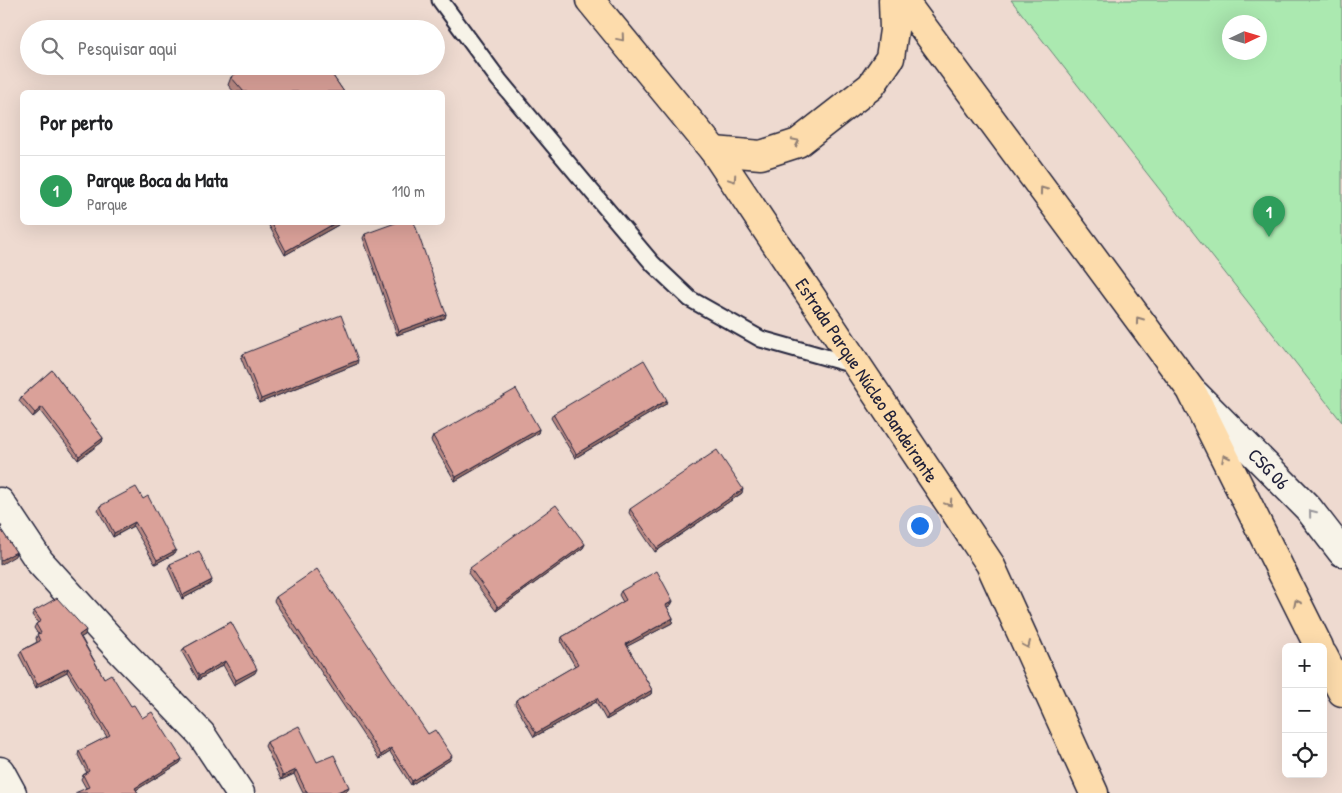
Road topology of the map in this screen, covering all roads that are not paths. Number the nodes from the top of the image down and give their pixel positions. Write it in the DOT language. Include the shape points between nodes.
graph roads {
  1 [pos="440,0"];
  2 [pos="590,0"];
  3 [pos="893,0"];
  4 [pos="903,0"];
  5 [pos="714,151"];
  6 [pos="858,367"];
  7 [pos="1191,390"];
  8 [pos="0,502"];
  9 [pos="1342,552"];
  10 [pos="1317,643"];
  11 [pos="1327,663"];
  12 [pos="1342,692"];
  13 [pos="0,771"];
  14 [pos="12,793"];
  15 [pos="240,793"];
  16 [pos="1094,793"];
  1 -- 6 [label="lane" via="499,80 583,181 653,264 690,299 761,339"];
  2 -- 5 [label="highway, Estrada Parque Núcleo Bandeirante, one-way"];
  5 -- 3 [label="highway, one-way" via="761,154 798,143 871,86 890,58 894,30"];
  7 -- 4 [label="highway, one-way"];
  5 -- 6 [label="highway, Estrada Parque Núcleo Bandeirante, one-way"];
  6 -- 16 [label="highway, Estrada Parque Núcleo Bandeirante, one-way" via="990,564"];
  9 -- 7 [label="street, CSG 06, one-way" via="1308,508"];
  10 -- 7 [label="highway, one-way"];
  8 -- 15 [label="street" via="40,562 202,734"];
  11 -- 12 [label="highway"];
  13 -- 14 [label="street"];
}
